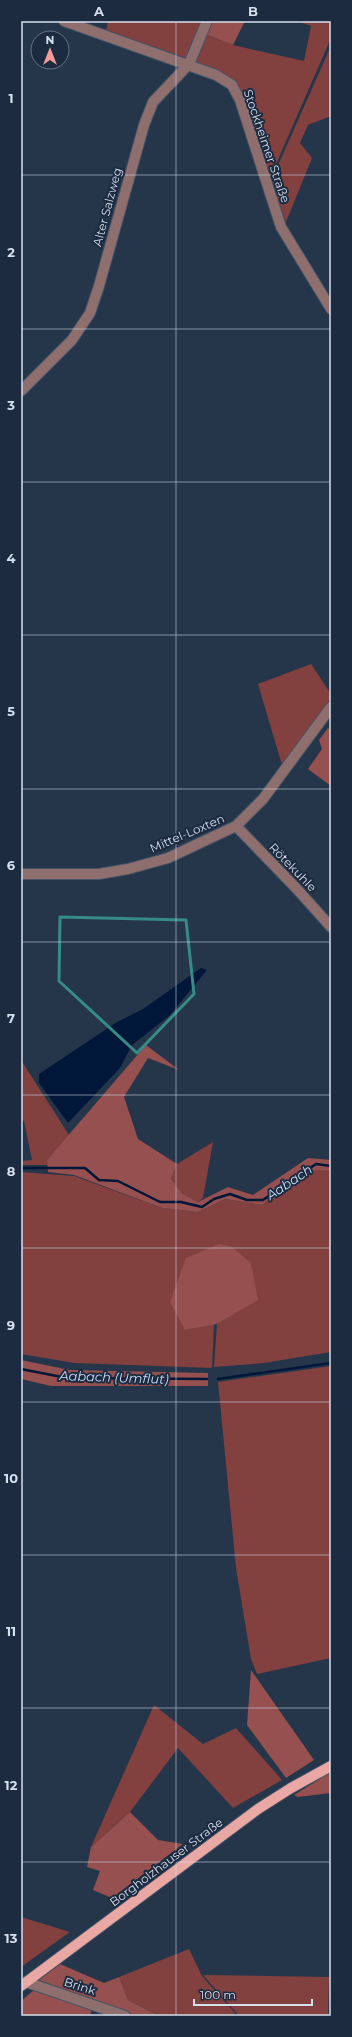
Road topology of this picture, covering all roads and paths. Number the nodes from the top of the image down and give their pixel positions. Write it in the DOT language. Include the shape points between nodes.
graph roads {
  1 [pos="64,21"];
  2 [pos="207,21"];
  3 [pos="189,64"];
  4 [pos="331,309"];
  5 [pos="21,392"];
  6 [pos="331,707"];
  7 [pos="236,826"];
  8 [pos="21,874"];
  9 [pos="331,927"];
  10 [pos="331,1766"];
  11 [pos="24,1984"];
  12 [pos="125,2016"];
  1 -- 3 [label="street, Stockheimer Straße"];
  2 -- 3 [label="street, Alter Salzweg"];
  3 -- 4 [label="street, Stockheimer Straße" via="232,85 240,100 281,227"];
  3 -- 5 [label="street, Alter Salzweg" via="153,102 144,125 90,313 72,340"];
  6 -- 7 [label="street, Mittel-Loxten" via="263,799"];
  7 -- 8 [label="street, Mittel-Loxten" via="168,858 128,869 99,874"];
  7 -- 9 [label="street, Rötekuhle"];
  10 -- 11 [label="main road, Borgholzhauser Straße" via="258,1809"];
  11 -- 12 [label="street, Brink"];
}
